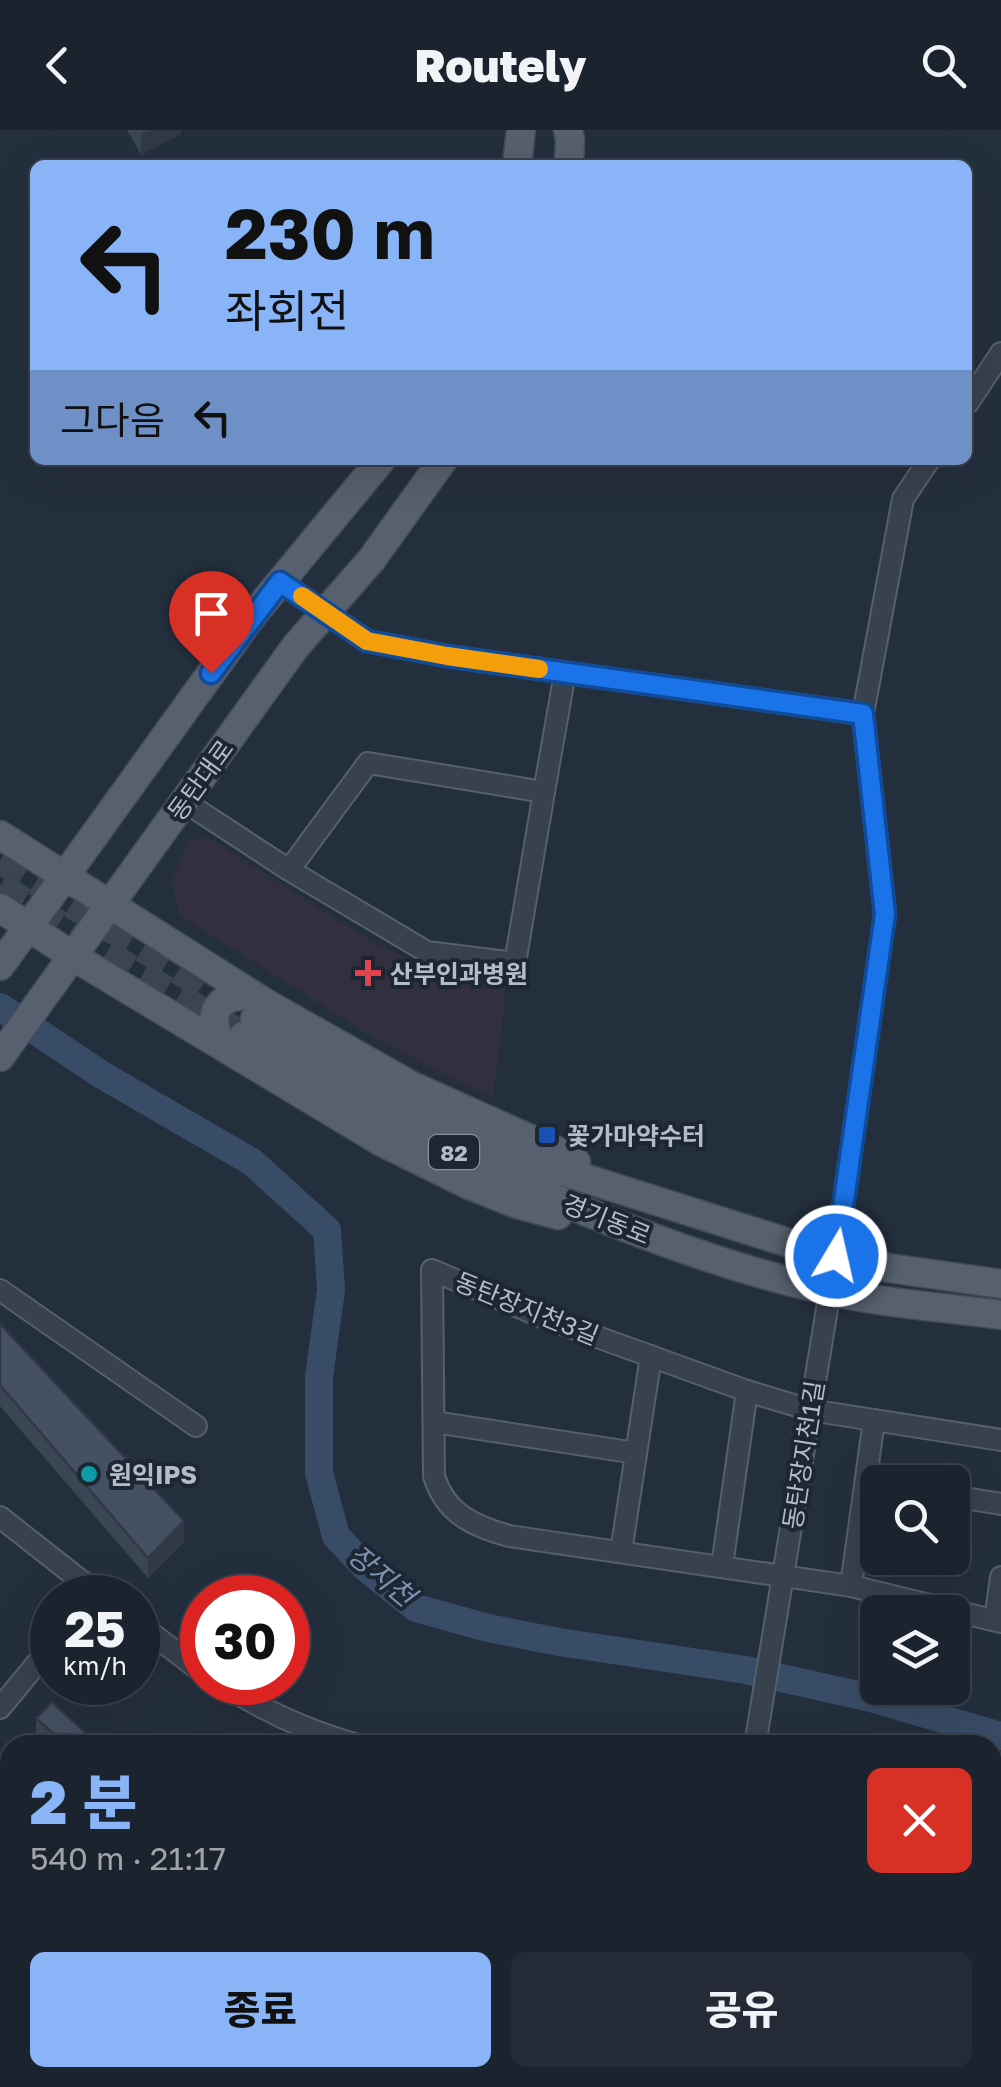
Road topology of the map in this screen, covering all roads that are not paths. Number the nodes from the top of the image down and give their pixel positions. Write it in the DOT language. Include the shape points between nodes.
graph roads {
  1 [pos="521,130"];
  2 [pos="568,130"];
  3 [pos="518,160"];
  4 [pos="568,160"];
  5 [pos="1001,353"];
  6 [pos="972,397"];
  7 [pos="377,465"];
  8 [pos="440,465"];
  9 [pos="926,465"];
  10 [pos="280,582"];
  11 [pos="326,613"];
  12 [pos="565,673"];
  13 [pos="863,714"];
  14 [pos="544,792"];
  15 [pos="185,802"];
  16 [pos="0,835"];
  17 [pos="289,870"];
  18 [pos="65,876"];
  19 [pos="110,905"];
  20 [pos="0,908"];
  21 [pos="29,926"];
  22 [pos="74,957"];
  23 [pos="3,962"];
  24 [pos="244,1024"];
  25 [pos="0,1056"];
  26 [pos="836,1256"];
  27 [pos="1001,1284"];
  28 [pos="0,1290"];
  29 [pos="830,1291"];
  30 [pos="1001,1315"];
  31 [pos="651,1356"];
  32 [pos="747,1391"];
  33 [pos="810,1410"];
  34 [pos="874,1420"];
  35 [pos="434,1422"];
  36 [pos="196,1426"];
  37 [pos="1001,1440"];
  38 [pos="636,1453"];
  39 [pos="872,1465"];
  40 [pos="970,1499"];
  41 [pos="1001,1504"];
  42 [pos="0,1517"];
  43 [pos="860,1540"];
  44 [pos="620,1552"];
  45 [pos="722,1566"];
  46 [pos="72,1575"];
  47 [pos="783,1575"];
  48 [pos="1001,1577"];
  49 [pos="851,1586"];
  50 [pos="998,1621"];
  51 [pos="160,1640"];
  52 [pos="180,1655"];
  53 [pos="30,1672"];
  54 [pos="254,1705"];
  55 [pos="0,1708"];
  56 [pos="323,1735"];
  57 [pos="757,1735"];
  1 -- 3 [label="main road"];
  2 -- 4 [label="main road"];
  5 -- 6 [label="street"];
  7 -- 10 [label="main road"];
  8 -- 11 [label="main road, 동탄대로"];
  9 -- 13 [label="street" via="904,498"];
  10 -- 11 [label="street"];
  10 -- 18 [label="main road"];
  11 -- 12 [label="street" via="367,641"];
  11 -- 15 [label="main road, 동탄대로"];
  12 -- 13 [label="street"];
  12 -- 14 [label="street"];
  13 -- 26 [label="street" via="885,914"];
  14 -- 17 [label="street" via="368,763"];
  14 -- 17 [label="street" via="515,963 427,952"];
  15 -- 17 [label="street"];
  15 -- 19 [label="main road, 동탄대로"];
  16 -- 18 [label="main road"];
  18 -- 19 [label="main road"];
  18 -- 21 [label="main road"];
  19 -- 22 [label="main road, 동탄대로"];
  19 -- 24 [label="main road"];
  20 -- 21 [label="main road"];
  21 -- 22 [label="main road"];
  21 -- 23 [label="main road"];
  22 -- 24 [label="main road"];
  22 -- 25 [label="main road, 동탄대로"];
  24 -- 26 [label="main road, 경기동로" via="412,1086 557,1151 634,1195"];
  24 -- 29 [label="main road, 경기동로" via="380,1141 468,1184 517,1204"];
  26 -- 27 [label="main road, 경기동로"];
  28 -- 36 [label="street"];
  29 -- 30 [label="main road, 경기동로"];
  29 -- 33 [label="street, 동탄장지천1길"];
  31 -- 32 [label="street, 동탄장지천3길"];
  31 -- 35 [label="street, 동탄장지천3길" via="432,1270"];
  31 -- 38 [label="street"];
  32 -- 33 [label="street, 동탄장지천3길"];
  32 -- 45 [label="street"];
  33 -- 34 [label="street, 동탄장지천3길"];
  33 -- 47 [label="street, 동탄장지천1길"];
  34 -- 37 [label="street, 동탄장지천3길"];
  34 -- 39 [label="street"];
  35 -- 38 [label="street"];
  35 -- 44 [label="street, 동탄장지천3길" via="434,1476 439,1494 458,1513 509,1536"];
  38 -- 44 [label="street"];
  40 -- 41 [label="street"];
  42 -- 46 [label="street"];
  43 -- 49 [label="street"];
  44 -- 45 [label="street, 동탄장지천3길"];
  45 -- 47 [label="street, 동탄장지천3길"];
  47 -- 49 [label="street, 동탄장지천3길"];
  47 -- 57 [label="street, 동탄장지천1길"];
  48 -- 50 [label="street"];
  49 -- 50 [label="street, 동탄장지천3길"];
  51 -- 52 [label="street"];
  53 -- 55 [label="street"];
  54 -- 56 [label="street"];
}
